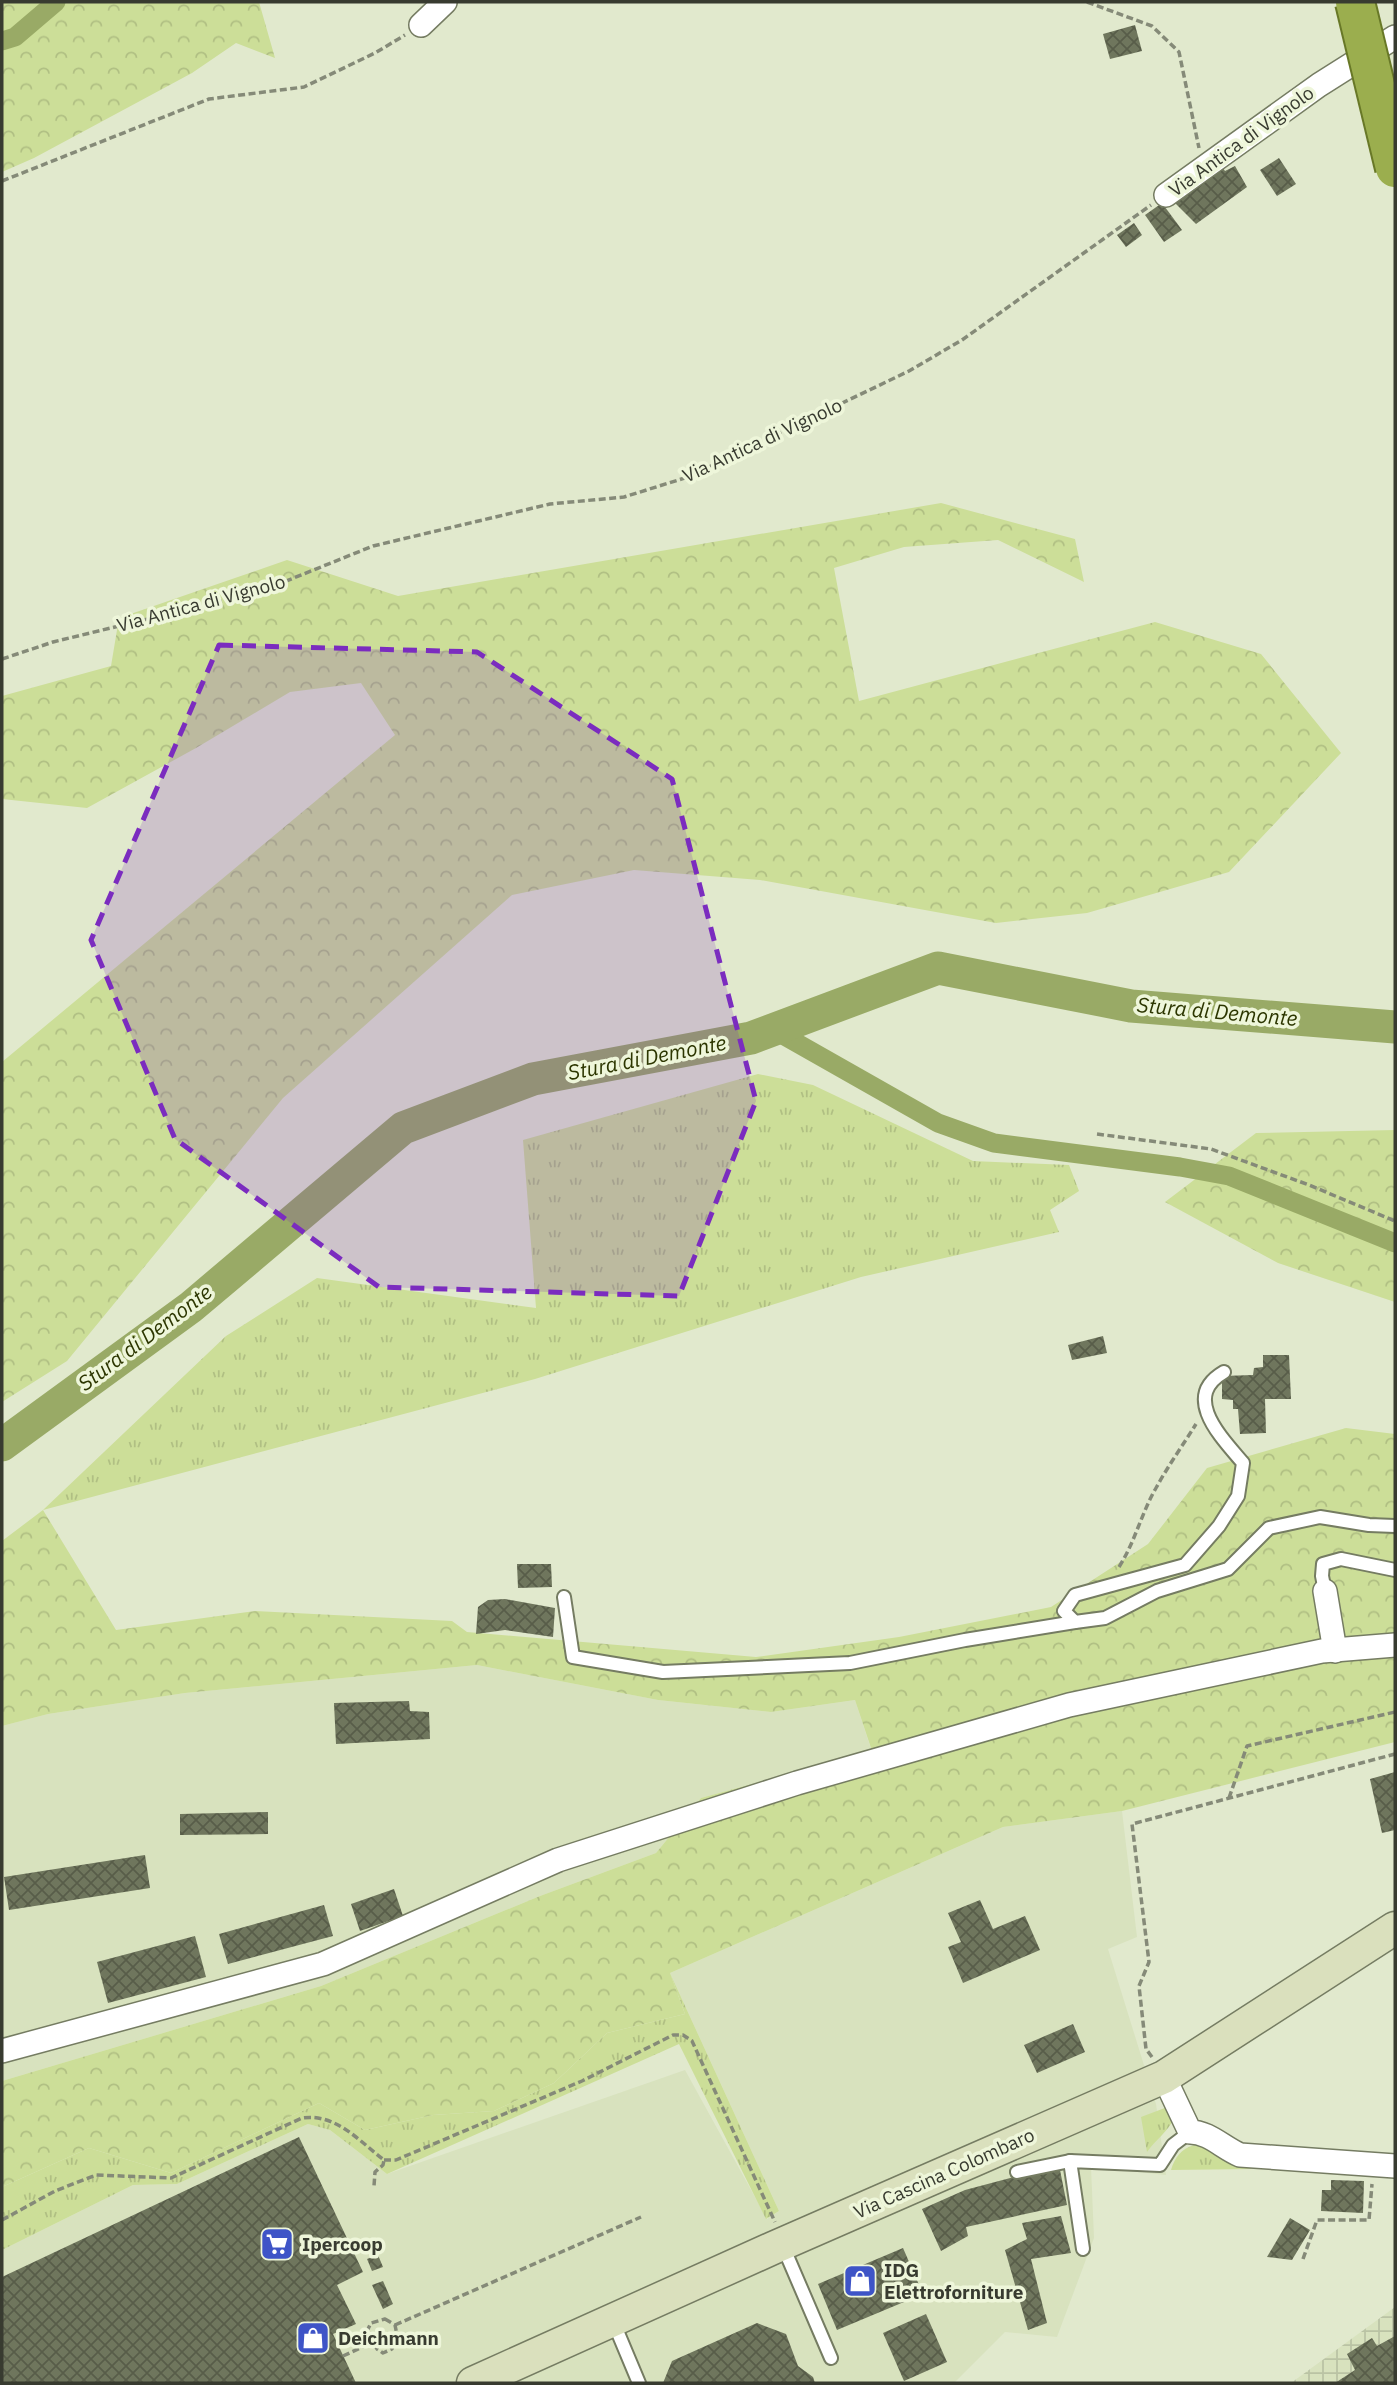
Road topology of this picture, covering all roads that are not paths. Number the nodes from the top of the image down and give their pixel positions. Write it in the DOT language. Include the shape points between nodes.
graph roads {
  1 [pos="445,2"];
  2 [pos="1354,2"];
  3 [pos="421,25"];
  4 [pos="1395,37"];
  5 [pos="1395,169"];
  6 [pos="1166,195"];
  7 [pos="1224,1371"];
  8 [pos="1395,1526"];
  9 [pos="1395,1570"];
  10 [pos="1325,1591"];
  11 [pos="564,1597"];
  12 [pos="1075,1622"];
  13 [pos="1334,1642"];
  14 [pos="1395,1645"];
  15 [pos="1395,1928"];
  16 [pos="2,2051"];
  17 [pos="1164,2077"];
  18 [pos="1190,2132"];
  19 [pos="1070,2161"];
  20 [pos="1385,2165"];
  21 [pos="1017,2172"];
  22 [pos="782,2244"];
  23 [pos="1083,2249"];
  24 [pos="613,2321"];
  25 [pos="831,2358"];
  26 [pos="473,2383"];
  27 [pos="639,2383"];
  1 -- 3 [label="street"];
  2 -- 5 [label="highway, bridge"];
  4 -- 6 [label="street, Via Antica di Vignolo" via="1319,85"];
  7 -- 12 [label="lane" via="1211,1379 1205,1409 1242,1463 1238,1496 1185,1565 1075,1595 1064,1611"];
  8 -- 12 [label="lane" via="1320,1517 1269,1528 1228,1569 1157,1591 1105,1618"];
  9 -- 10 [label="lane" via="1341,1559 1323,1564"];
  10 -- 13 [label="street"];
  11 -- 12 [label="lane" via="573,1657 663,1672 850,1663"];
  13 -- 14 [label="street"];
  13 -- 16 [label="street" via="1322,1651 1069,1705 797,1783 558,1860 323,1964"];
  15 -- 17 [label="main road, Via Cascina Colombaro"];
  17 -- 18 [label="street"];
  17 -- 22 [label="main road, Via Cascina Colombaro"];
  18 -- 19 [label="lane" via="1173,2145 1160,2165"];
  18 -- 20 [label="street" via="1203,2133 1240,2154"];
  19 -- 21 [label="lane"];
  19 -- 23 [label="lane"];
  22 -- 24 [label="main road, Via Cascina Colombaro"];
  22 -- 25 [label="lane"];
  24 -- 26 [label="main road, Via Cascina Colombaro"];
  24 -- 27 [label="lane"];
}
